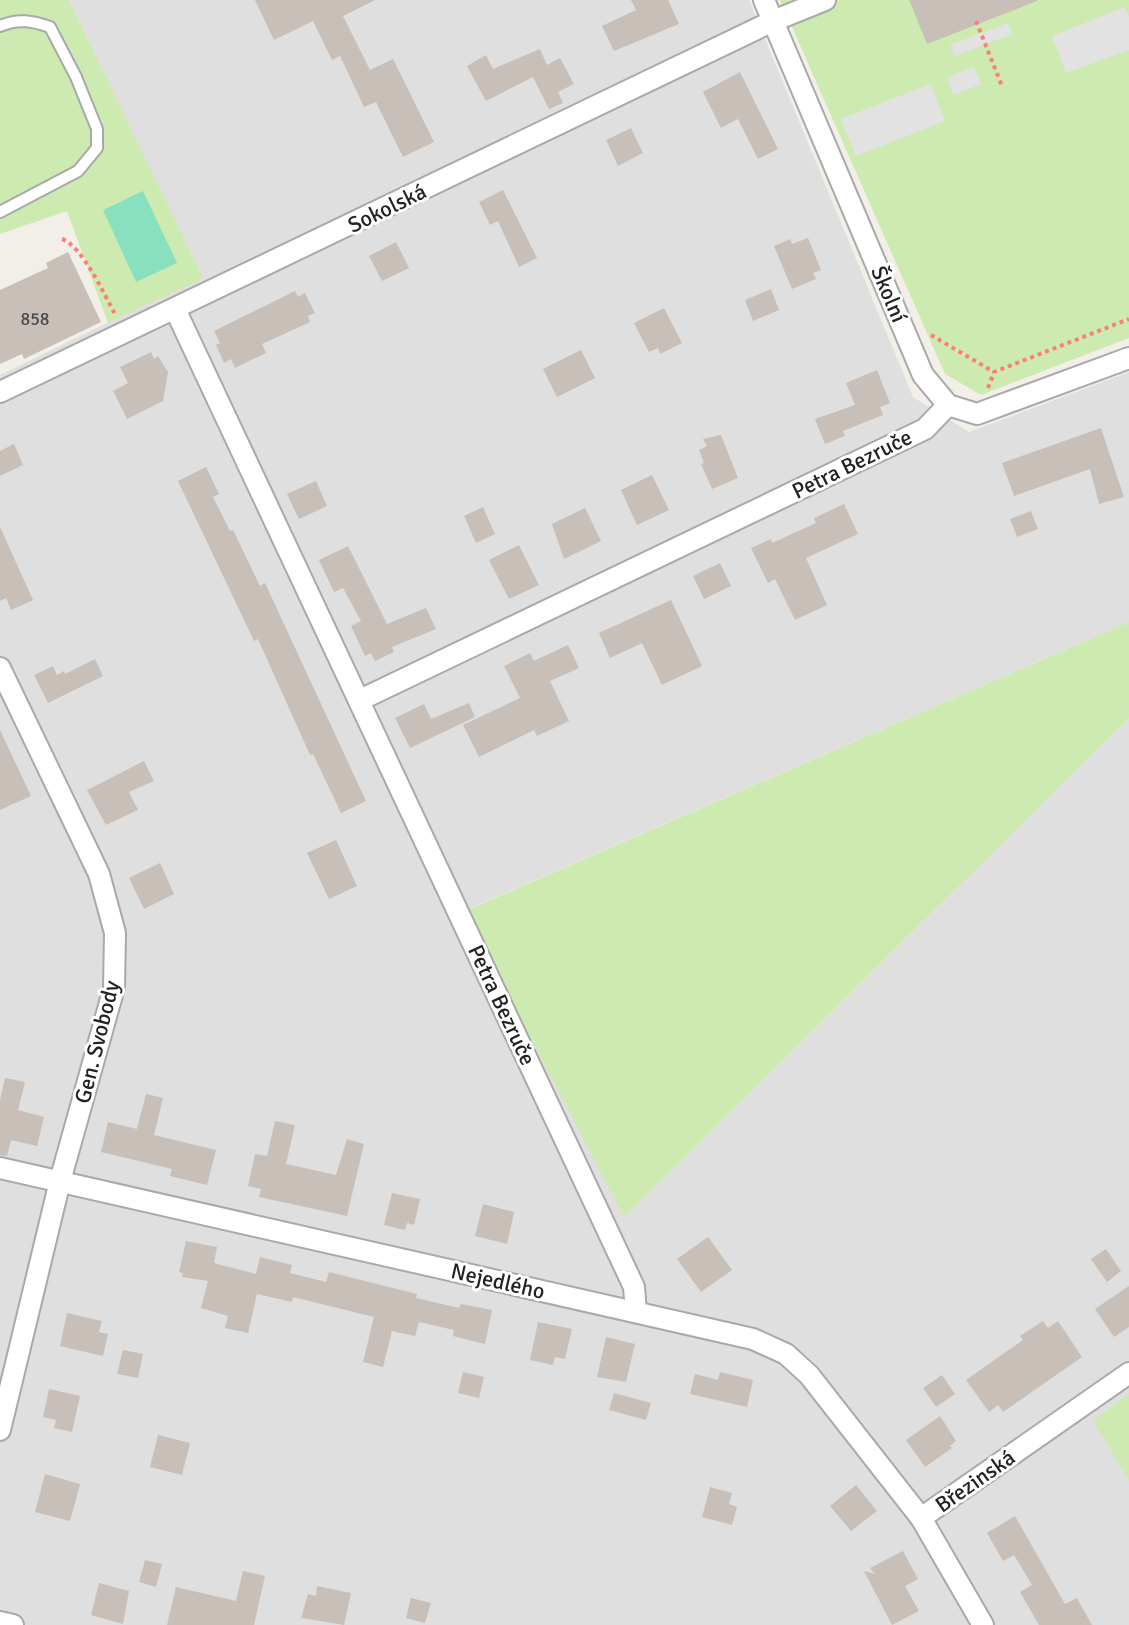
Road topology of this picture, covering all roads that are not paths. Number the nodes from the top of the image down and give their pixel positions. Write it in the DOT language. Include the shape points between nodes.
graph roads {
  1 [pos="764,0"];
  2 [pos="825,0"];
  3 [pos="773,21"];
  4 [pos="0,26"];
  5 [pos="0,212"];
  6 [pos="175,309"];
  7 [pos="1129,358"];
  8 [pos="0,392"];
  9 [pos="948,405"];
  10 [pos="0,668"];
  11 [pos="360,700"];
  12 [pos="0,1168"];
  13 [pos="60,1181"];
  14 [pos="636,1312"];
  15 [pos="1129,1373"];
  16 [pos="0,1430"];
  17 [pos="921,1518"];
  18 [pos="0,1622"];
  19 [pos="13,1625"];
  20 [pos="983,1625"];
  1 -- 3 [label="street, Školní"];
  2 -- 3 [label="street, Sokolská"];
  3 -- 6 [label="street, Sokolská"];
  3 -- 9 [label="street, Školní" via="923,375"];
  4 -- 5 [label="lane" via="32,20 50,27 82,90 97,129 97,148 78,171"];
  6 -- 8 [label="street, Sokolská"];
  6 -- 11 [label="street, Petra Bezruče"];
  7 -- 9 [label="street" via="977,414"];
  9 -- 11 [label="street, Petra Bezruče" via="925,429"];
  10 -- 13 [label="street, Gen. Svobody" via="99,874 115,933 114,988"];
  11 -- 14 [label="street, Petra Bezruče" via="634,1287"];
  12 -- 13 [label="street, Nejedlého"];
  13 -- 14 [label="street, Nejedlého"];
  13 -- 16 [label="street, Gen. Svobody"];
  14 -- 17 [label="street, Nejedlého" via="753,1339 786,1354 809,1375"];
  15 -- 17 [label="street, Březinská"];
  17 -- 20 [label="street, Březinská"];
  18 -- 19 [label="street"];
}
